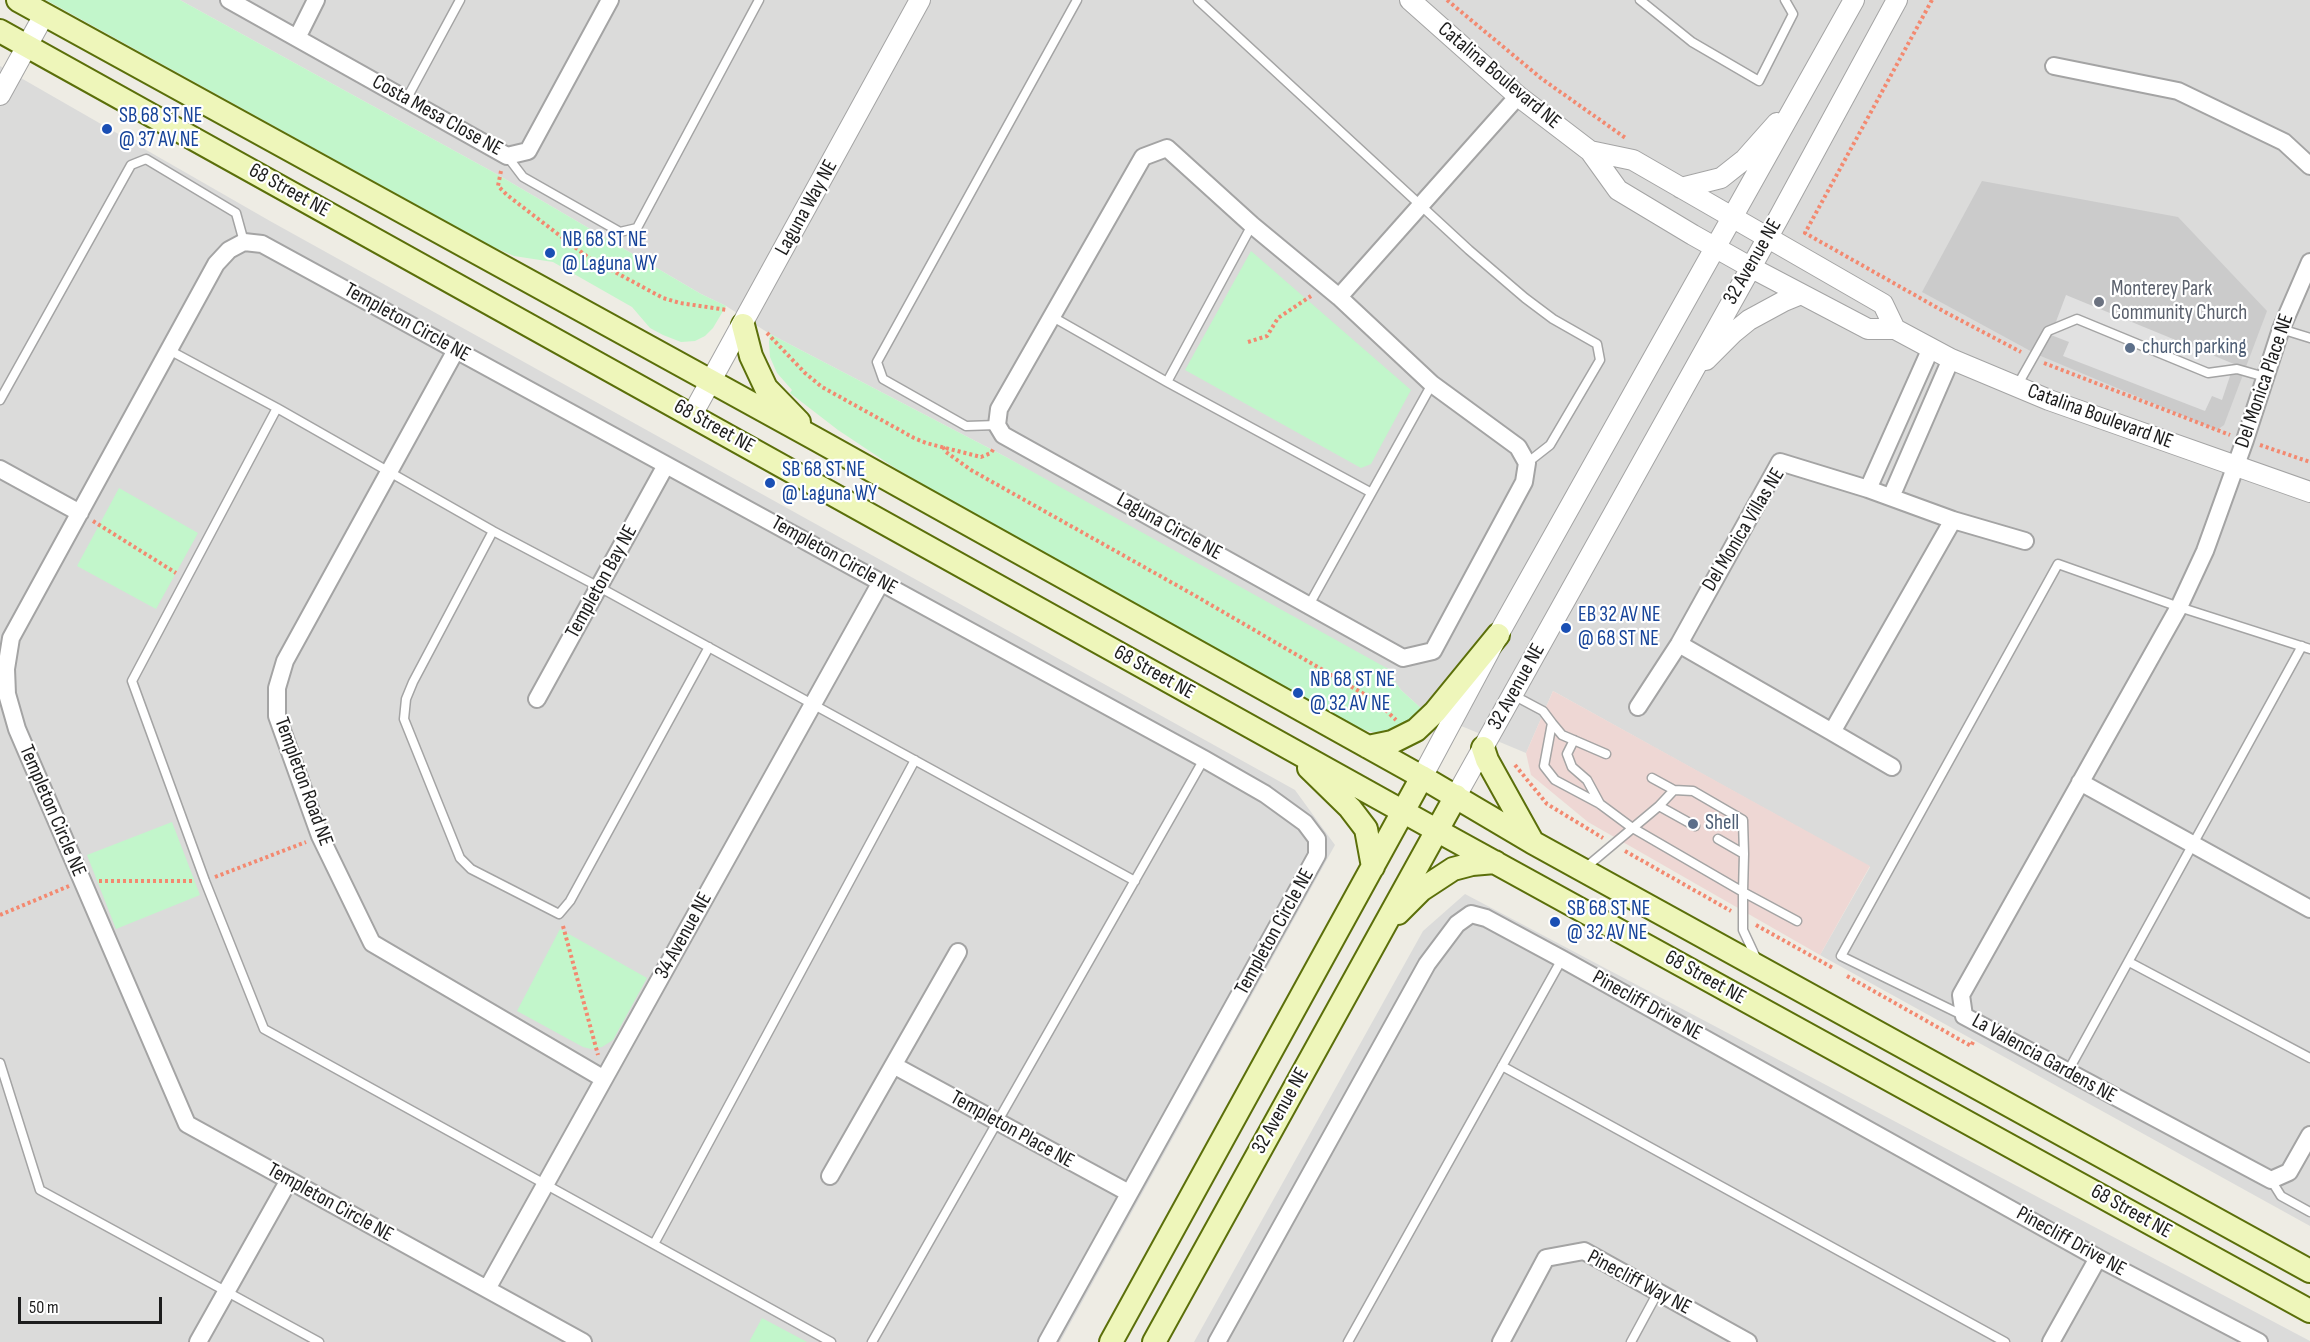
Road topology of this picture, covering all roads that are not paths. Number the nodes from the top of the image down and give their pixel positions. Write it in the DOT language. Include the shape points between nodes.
graph roads {
  1 [pos="18,0"];
  2 [pos="229,0"];
  3 [pos="316,0"];
  4 [pos="460,0"];
  5 [pos="610,0"];
  6 [pos="759,0"];
  7 [pos="920,0"];
  8 [pos="1077,0"];
  9 [pos="1198,0"];
  10 [pos="1410,0"];
  11 [pos="1640,0"];
  12 [pos="1785,0"];
  13 [pos="1854,0"];
  14 [pos="1898,0"];
  15 [pos="44,15"];
  16 [pos="0,31"];
  17 [pos="297,38"];
  18 [pos="27,46"];
  19 [pos="2054,66"];
  20 [pos="1803,94"];
  21 [pos="0,95"];
  22 [pos="1518,96"];
  23 [pos="406,99"];
  24 [pos="1590,151"];
  25 [pos="507,156"];
  26 [pos="2310,166"];
  27 [pos="1681,188"];
  28 [pos="1422,205"];
  29 [pos="1733,219"];
  30 [pos="1252,225"];
  31 [pos="1767,238"];
  32 [pos="244,242"];
  33 [pos="1717,249"];
  34 [pos="2310,262"];
  35 [pos="1750,267"];
  36 [pos="1801,294"];
  37 [pos="1339,297"];
  38 [pos="1052,316"];
  39 [pos="735,318"];
  40 [pos="1895,329"];
  41 [pos="2281,329"];
  42 [pos="2310,338"];
  43 [pos="1931,348"];
  44 [pos="169,350"];
  45 [pos="456,350"];
  46 [pos="1951,359"];
  47 [pos="2265,377"];
  48 [pos="711,381"];
  49 [pos="1167,382"];
  50 [pos="1432,384"];
  51 [pos="2016,386"];
  52 [pos="0,400"];
  53 [pos="1674,403"];
  54 [pos="277,408"];
  55 [pos="692,415"];
  56 [pos="1000,430"];
  57 [pos="814,438"];
  58 [pos="1527,463"];
  59 [pos="666,465"];
  60 [pos="2236,466"];
  61 [pos="0,469"];
  62 [pos="389,472"];
  63 [pos="1868,489"];
  64 [pos="1370,492"];
  65 [pos="2310,492"];
  66 [pos="1891,497"];
  67 [pos="80,513"];
  68 [pos="1953,520"];
  69 [pos="493,531"];
  70 [pos="2025,541"];
  71 [pos="880,582"];
  72 [pos="599,587"];
  73 [pos="1310,605"];
  74 [pos="2179,607"];
  75 [pos="1498,635"];
  76 [pos="1679,644"];
  77 [pos="708,647"];
  78 [pos="2306,647"];
  79 [pos="1513,695"];
  80 [pos="537,699"];
  81 [pos="813,704"];
  82 [pos="1638,707"];
  83 [pos="1552,723"];
  84 [pos="1832,732"];
  85 [pos="1574,740"];
  86 [pos="1286,746"];
  87 [pos="1368,747"];
  88 [pos="1483,748"];
  89 [pos="1606,754"];
  90 [pos="1204,759"];
  91 [pos="915,760"];
  92 [pos="1892,767"];
  93 [pos="1422,777"];
  94 [pos="1652,778"];
  95 [pos="2080,782"];
  96 [pos="1674,790"];
  97 [pos="1456,796"];
  98 [pos="1600,804"];
  99 [pos="1659,806"];
  100 [pos="1403,811"];
  101 [pos="1695,826"];
  102 [pos="1631,827"];
  103 [pos="1436,830"];
  104 [pos="1718,839"];
  105 [pos="1532,842"];
  106 [pos="2193,844"];
  107 [pos="1744,854"];
  108 [pos="1495,862"];
  109 [pos="1373,867"];
  110 [pos="1583,870"];
  111 [pos="1135,881"];
  112 [pos="1743,892"];
  113 [pos="2310,909"];
  114 [pos="1797,921"];
  115 [pos="1382,929"];
  116 [pos="958,952"];
  117 [pos="1562,959"];
  118 [pos="2129,962"];
  119 [pos="1761,968"];
  120 [pos="1964,1016"];
  121 [pos="2310,1058"];
  122 [pos="0,1063"];
  123 [pos="895,1066"];
  124 [pos="1502,1066"];
  125 [pos="2067,1073"];
  126 [pos="604,1079"];
  127 [pos="997,1122"];
  128 [pos="2310,1135"];
  129 [pos="830,1176"];
  130 [pos="289,1180"];
  131 [pos="2271,1180"];
  132 [pos="545,1185"];
  133 [pos="1129,1193"];
  134 [pos="2310,1212"];
  135 [pos="654,1244"];
  136 [pos="2098,1258"];
  137 [pos="2310,1271"];
  138 [pos="487,1289"];
  139 [pos="227,1291"];
  140 [pos="1658,1292"];
  141 [pos="2310,1311"];
  142 [pos="198,1342"];
  143 [pos="319,1342"];
  144 [pos="583,1342"];
  145 [pos="831,1342"];
  146 [pos="872,1342"];
  147 [pos="1047,1342"];
  148 [pos="1112,1342"];
  149 [pos="1154,1342"];
  150 [pos="1217,1342"];
  151 [pos="1348,1342"];
  152 [pos="1501,1342"];
  153 [pos="1631,1342"];
  154 [pos="1748,1342"];
  155 [pos="2005,1342"];
  156 [pos="2051,1342"];
  157 [pos="2259,1342"];
  1 -- 15 [label="main road, 68 Street NE"];
  2 -- 17 [label="street, Costa Mesa Close NE"];
  3 -- 17 [label="street"];
  4 -- 23 [label="lane"];
  5 -- 25 [label="street, Costa Mesa Close NE" via="528,151"];
  6 -- 25 [label="lane" via="638,228 620,232 523,177"];
  7 -- 39 [label="street, Laguna Way NE"];
  8 -- 56 [label="lane" via="877,362 883,379 966,426"];
  9 -- 28 [label="lane"];
  10 -- 22 [label="street, Catalina Boulevard NE"];
  11 -- 12 [label="lane" via="1692,42 1759,81 1793,15"];
  13 -- 20 [label="street, 32 Avenue NE"];
  14 -- 31 [label="street, 32 Avenue NE"];
  15 -- 18 [label="street"];
  15 -- 48 [label="main road, 68 Street NE"];
  16 -- 18 [label="main road, 68 Street NE"];
  17 -- 23 [label="street, Costa Mesa Close NE"];
  18 -- 21 [label="street"];
  18 -- 55 [label="main road, 68 Street NE"];
  19 -- 26 [label="street" via="2178,91 2284,142"];
  20 -- 27 [label="street" via="1745,159 1721,178"];
  20 -- 29 [label="street, 32 Avenue NE"];
  22 -- 24 [label="street, Catalina Boulevard NE"];
  22 -- 28 [label="street"];
  23 -- 25 [label="street, Costa Mesa Close NE"];
  24 -- 27 [label="street, Catalina Boulevard NE" via="1633,160"];
  24 -- 33 [label="street, Catalina Boulevard NE" via="1618,190"];
  27 -- 29 [label="street, Catalina Boulevard NE"];
  28 -- 37 [label="street"];
  28 -- 58 [label="lane" via="1525,298 1597,344 1599,360 1550,445"];
  29 -- 31 [label="street, Catalina Boulevard NE"];
  29 -- 33 [label="street, 32 Avenue NE"];
  30 -- 37 [label="street"];
  30 -- 38 [label="street" via="1167,148 1143,157"];
  30 -- 49 [label="lane"];
  31 -- 35 [label="street, 32 Avenue NE"];
  31 -- 40 [label="street, Catalina Boulevard NE" via="1882,304"];
  32 -- 44 [label="street, Templeton Circle NE" via="216,264"];
  32 -- 45 [label="street, Templeton Circle NE" via="262,244"];
  32 -- 52 [label="lane" via="236,213 146,159 131,165"];
  33 -- 35 [label="street, Catalina Boulevard NE"];
  33 -- 75 [label="street, 32 Avenue NE"];
  34 -- 41 [label="street, Del Monica Place NE"];
  35 -- 36 [label="street, Catalina Boulevard NE"];
  35 -- 53 [label="street, 32 Avenue NE"];
  36 -- 40 [label="street, Catalina Boulevard NE" via="1868,329"];
  36 -- 53 [label="street" via="1733,333"];
  37 -- 50 [label="street"];
  38 -- 49 [label="lane"];
  38 -- 56 [label="street" via="999,409"];
  39 -- 48 [label="street, Laguna Way NE"];
  39 -- 57 [label="main road" via="766,388"];
  40 -- 43 [label="street, Catalina Boulevard NE"];
  41 -- 42 [label="lane"];
  41 -- 47 [label="street, Del Monica Place NE"];
  43 -- 46 [label="street, Catalina Boulevard NE"];
  43 -- 63 [label="street"];
  44 -- 54 [label="lane"];
  44 -- 67 [label="street, Templeton Circle NE"];
  45 -- 59 [label="street, Templeton Circle NE"];
  45 -- 62 [label="street, Templeton Road NE"];
  46 -- 51 [label="street, Catalina Boulevard NE"];
  46 -- 66 [label="street"];
  47 -- 51 [label="lane" via="2237,369 2208,373 2077,319 2048,331"];
  47 -- 60 [label="street, Del Monica Place NE"];
  48 -- 55 [label="street, Laguna Way NE"];
  48 -- 57 [label="main road, 68 Street NE"];
  49 -- 64 [label="lane"];
  50 -- 58 [label="street" via="1518,447"];
  50 -- 64 [label="lane"];
  51 -- 60 [label="street, Catalina Boulevard NE"];
  53 -- 79 [label="street, 32 Avenue NE"];
  54 -- 62 [label="lane"];
  54 -- 132 [label="lane" via="132,681 264,1029"];
  55 -- 86 [label="main road, 68 Street NE"];
  56 -- 73 [label="street, Laguna Circle NE"];
  57 -- 87 [label="main road, 68 Street NE"];
  58 -- 73 [label="street, Laguna Circle NE" via="1524,482 1432,651 1403,658"];
  59 -- 71 [label="street, Templeton Circle NE"];
  59 -- 72 [label="street, Templeton Bay NE"];
  60 -- 65 [label="street, Catalina Boulevard NE"];
  60 -- 74 [label="street, La Valencia Gardens NE" via="2205,551"];
  61 -- 67 [label="street"];
  62 -- 69 [label="lane"];
  62 -- 126 [label="street, Templeton Road NE" via="293,643 277,688 277,716 320,836 372,943"];
  63 -- 66 [label="street, Del Monica Villas NE"];
  63 -- 76 [label="street, Del Monica Villas NE" via="1780,462"];
  64 -- 73 [label="lane"];
  66 -- 68 [label="street, Del Monica Villas NE"];
  67 -- 130 [label="street, Templeton Circle NE" via="11,638 7,694 17,729 187,1124"];
  68 -- 70 [label="street, Del Monica Villas NE"];
  68 -- 84 [label="street"];
  69 -- 72 [label="lane"];
  69 -- 77 [label="lane" via="412,682 404,719 460,858 471,868 559,914 570,901"];
  71 -- 81 [label="street, 34 Avenue NE"];
  71 -- 90 [label="street, Templeton Circle NE"];
  72 -- 77 [label="lane"];
  72 -- 80 [label="street, Templeton Bay NE"];
  74 -- 78 [label="lane"];
  74 -- 95 [label="street, La Valencia Gardens NE"];
  74 -- 120 [label="lane" via="2058,564 1841,956"];
  75 -- 87 [label="main road" via="1416,730 1392,742"];
  75 -- 93 [label="street, 32 Avenue NE"];
  76 -- 82 [label="street, Del Monica Villas NE"];
  76 -- 84 [label="street"];
  77 -- 81 [label="lane"];
  78 -- 106 [label="lane"];
  79 -- 83 [label="lane" via="1543,711"];
  79 -- 88 [label="street, 32 Avenue NE"];
  81 -- 91 [label="lane"];
  81 -- 126 [label="street, 34 Avenue NE"];
  83 -- 85 [label="lane" via="1562,735"];
  83 -- 98 [label="lane" via="1544,766 1555,780"];
  84 -- 92 [label="street"];
  85 -- 89 [label="lane"];
  85 -- 98 [label="lane" via="1567,754 1572,767 1587,780"];
  86 -- 100 [label="main road, 68 Street NE"];
  86 -- 109 [label="main road" via="1350,808 1366,829"];
  87 -- 93 [label="main road, 68 Street NE"];
  88 -- 97 [label="street, 32 Avenue NE"];
  88 -- 105 [label="main road"];
  90 -- 111 [label="lane"];
  90 -- 133 [label="street, Templeton Circle NE" via="1265,794 1305,823 1317,839 1317,855"];
  91 -- 111 [label="lane"];
  91 -- 135 [label="lane"];
  93 -- 97 [label="main road, 68 Street NE"];
  93 -- 100 [label="main road, 32 Avenue NE"];
  94 -- 96 [label="lane"];
  95 -- 106 [label="street"];
  95 -- 120 [label="street, La Valencia Gardens NE" via="1961,995"];
  96 -- 99 [label="lane"];
  96 -- 107 [label="lane" via="1693,791 1743,820"];
  97 -- 103 [label="main road, 32 Avenue NE"];
  97 -- 105 [label="main road, 68 Street NE"];
  98 -- 102 [label="lane"];
  99 -- 101 [label="lane"];
  99 -- 102 [label="lane"];
  100 -- 103 [label="main road, 68 Street NE"];
  100 -- 109 [label="main road, 32 Avenue NE"];
  102 -- 110 [label="lane"];
  102 -- 112 [label="lane"];
  103 -- 108 [label="main road, 68 Street NE"];
  103 -- 115 [label="main road, 32 Avenue NE"];
  104 -- 107 [label="lane"];
  105 -- 110 [label="main road, 68 Street NE"];
  106 -- 113 [label="street"];
  106 -- 118 [label="lane"];
  107 -- 112 [label="lane"];
  108 -- 115 [label="main road" via="1453,869 1421,890"];
  108 -- 141 [label="main road, 68 Street NE"];
  109 -- 148 [label="main road, 32 Avenue NE"];
  110 -- 119 [label="main road, 68 Street NE"];
  111 -- 127 [label="lane"];
  112 -- 114 [label="lane"];
  112 -- 119 [label="lane" via="1743,930"];
  115 -- 149 [label="main road, 32 Avenue NE"];
  116 -- 123 [label="street"];
  117 -- 124 [label="lane"];
  117 -- 136 [label="street, Pinecliff Drive NE"];
  117 -- 150 [label="street, Pinecliff Drive NE" via="1486,918 1471,914 1457,924 1427,964"];
  118 -- 121 [label="lane"];
  118 -- 125 [label="lane"];
  119 -- 137 [label="main road, 68 Street NE"];
  120 -- 125 [label="street, La Valencia Gardens NE"];
  122 -- 139 [label="lane" via="40,1190"];
  123 -- 127 [label="street, Templeton Place NE"];
  123 -- 129 [label="street"];
  124 -- 151 [label="lane"];
  124 -- 155 [label="lane"];
  125 -- 131 [label="street, La Valencia Gardens NE"];
  126 -- 132 [label="street, 34 Avenue NE"];
  127 -- 133 [label="street, Templeton Place NE"];
  127 -- 146 [label="lane"];
  128 -- 131 [label="street" via="2289,1172"];
  130 -- 138 [label="street, Templeton Circle NE"];
  130 -- 139 [label="street"];
  131 -- 134 [label="lane" via="2281,1196"];
  132 -- 135 [label="lane"];
  132 -- 138 [label="street, 34 Avenue NE"];
  133 -- 147 [label="street, Templeton Circle NE"];
  135 -- 145 [label="lane"];
  136 -- 156 [label="street"];
  136 -- 157 [label="street, Pinecliff Drive NE"];
  138 -- 144 [label="street, Templeton Circle NE"];
  139 -- 142 [label="street"];
  139 -- 143 [label="lane"];
  140 -- 152 [label="street, Pinecliff Way NE" via="1584,1251 1546,1258"];
  140 -- 153 [label="lane"];
  140 -- 154 [label="street, Pinecliff Way NE"];
}
